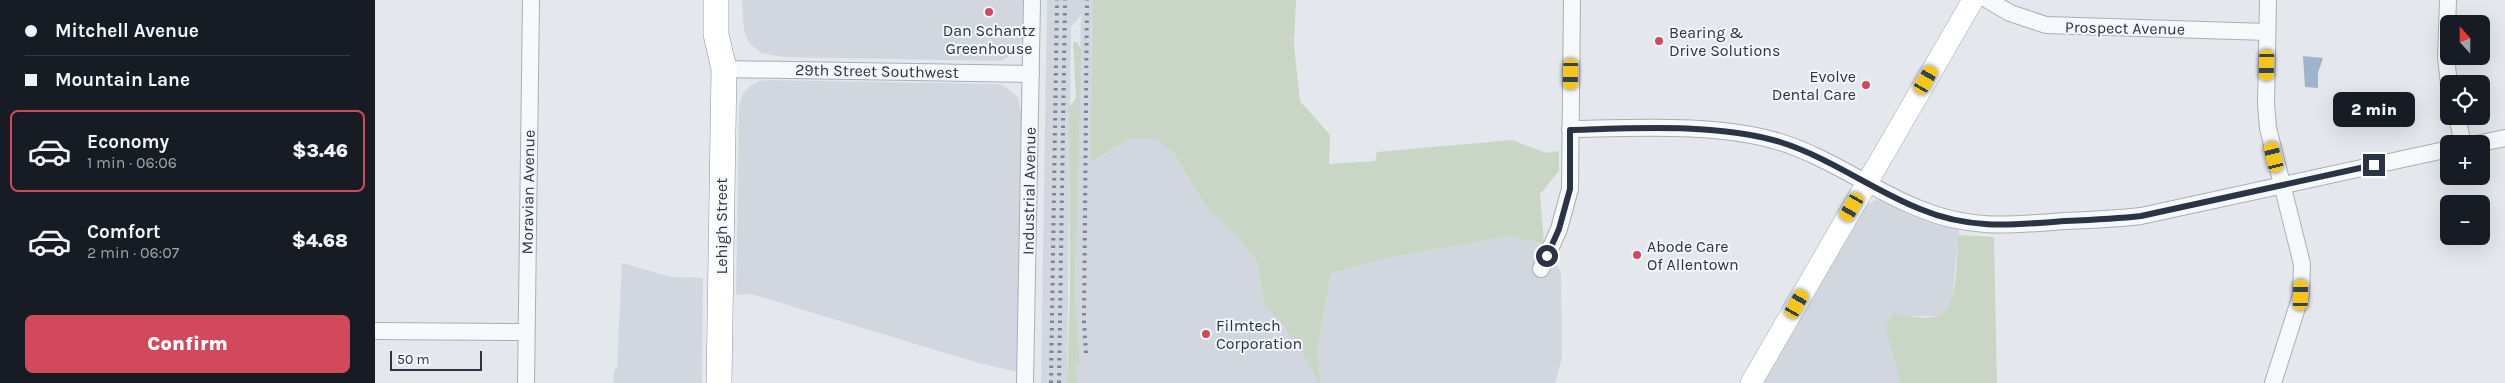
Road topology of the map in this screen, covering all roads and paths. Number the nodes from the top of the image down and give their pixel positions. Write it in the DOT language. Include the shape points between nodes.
graph roads {
  1 [pos="531,0"];
  2 [pos="716,0"];
  3 [pos="733,0"];
  4 [pos="1032,0"];
  5 [pos="1572,0"];
  6 [pos="1973,0"];
  7 [pos="1988,0"];
  8 [pos="2268,0"];
  9 [pos="2448,0"];
  10 [pos="2267,32"];
  11 [pos="723,69"];
  12 [pos="1031,74"];
  13 [pos="2448,75"];
  14 [pos="1570,130"];
  15 [pos="2505,138"];
  16 [pos="2490,141"];
  17 [pos="2440,152"];
  18 [pos="1867,182"];
  19 [pos="2281,184"];
  20 [pos="1541,269"];
  21 [pos="375,331"];
  22 [pos="526,332"];
  23 [pos="526,383"];
  24 [pos="719,383"];
  25 [pos="1025,383"];
  26 [pos="1751,383"];
  27 [pos="2273,383"];
  1 -- 22 [label="street, Moravian Avenue"];
  2 -- 11 [label="highway, Lehigh Street" via="716,34"];
  3 -- 11 [label="highway, Lehigh Street" via="732,44"];
  4 -- 12 [label="street, Industrial Avenue"];
  5 -- 14 [label="street"];
  6 -- 18 [label="main road"];
  7 -- 10 [label="street, Prospect Avenue" via="2010,13 2047,25"];
  8 -- 10 [label="street"];
  9 -- 13 [label="street"];
  10 -- 19 [label="street" via="2267,120"];
  11 -- 12 [label="street, 29th Street Southwest"];
  11 -- 24 [label="highway, Lehigh Street"];
  12 -- 25 [label="street, Industrial Avenue"];
  14 -- 18 [label="street" via="1695,130 1748,135 1809,152"];
  14 -- 20 [label="street" via="1570,189 1559,229"];
  15 -- 16 [label="street"];
  17 -- 19 [label="street"];
  18 -- 19 [label="street" via="1935,215 1995,226 2141,216"];
  18 -- 26 [label="main road"];
  19 -- 27 [label="street" via="2300,248 2301,295"];
  21 -- 22 [label="street"];
  22 -- 23 [label="street, Moravian Avenue"];
}
